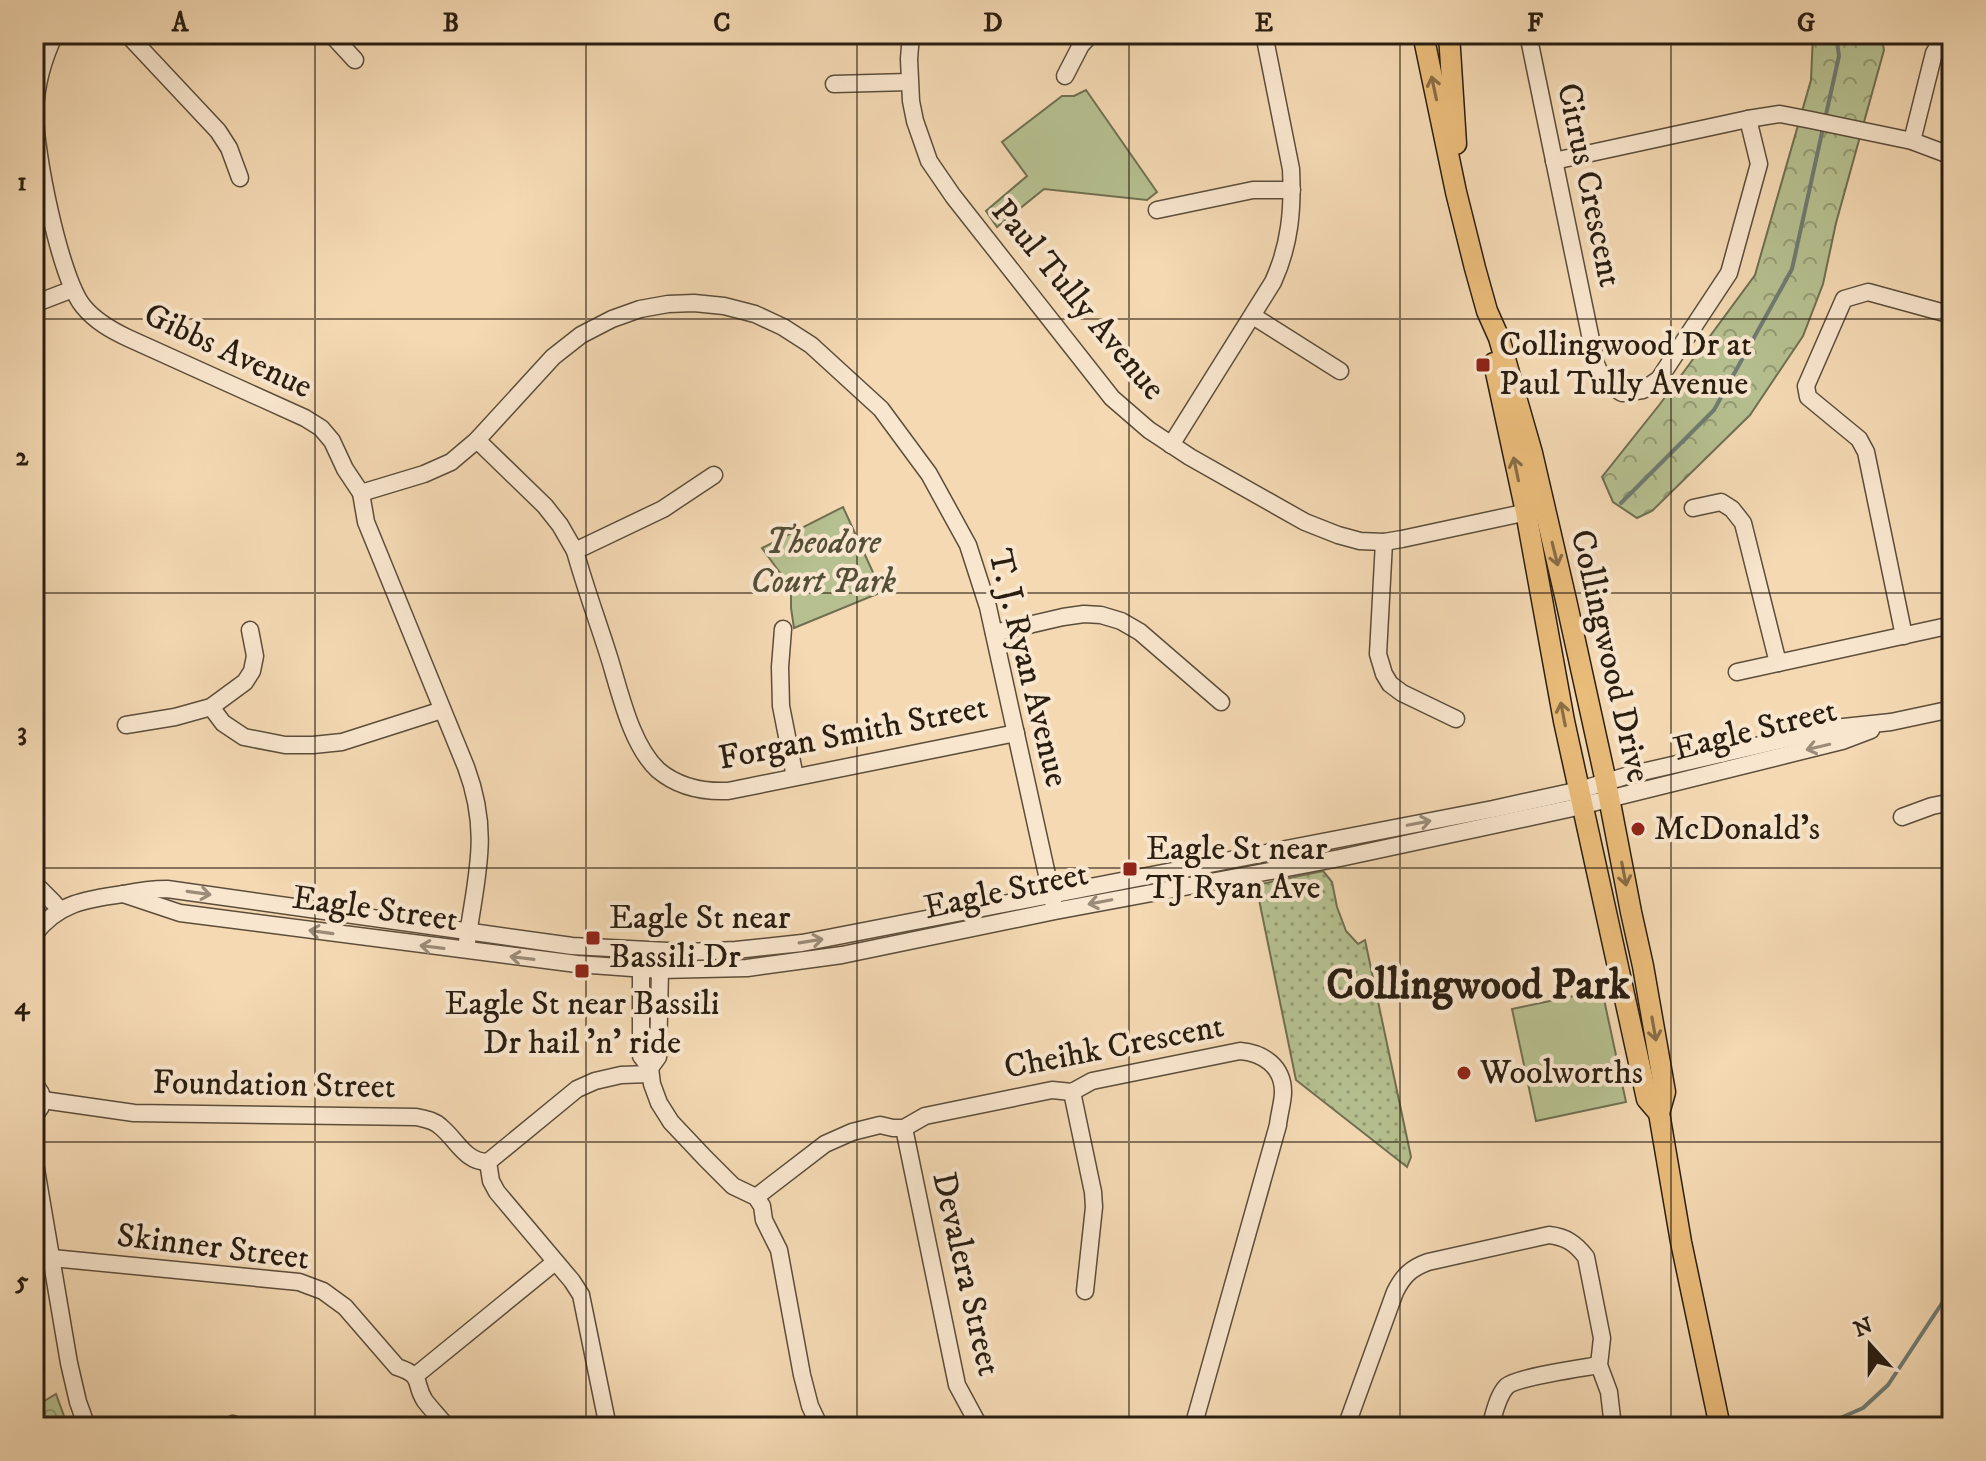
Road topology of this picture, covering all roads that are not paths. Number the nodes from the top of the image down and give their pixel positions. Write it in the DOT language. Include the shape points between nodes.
graph roads {
  1 [pos="55,34"];
  2 [pos="127,34"];
  3 [pos="331,34"];
  4 [pos="911,34"];
  5 [pos="1091,34"];
  6 [pos="1264,34"];
  7 [pos="1423,34"];
  8 [pos="1449,34"];
  9 [pos="1528,34"];
  10 [pos="1946,34"];
  11 [pos="355,60"];
  12 [pos="1065,76"];
  13 [pos="909,82"];
  14 [pos="834,84"];
  15 [pos="1748,119"];
  16 [pos="1912,141"];
  17 [pos="1952,156"];
  18 [pos="1554,161"];
  19 [pos="240,178"];
  20 [pos="1292,190"];
  21 [pos="1456,192"];
  22 [pos="1157,210"];
  23 [pos="73,289"];
  24 [pos="34,304"];
  25 [pos="1952,315"];
  26 [pos="1253,316"];
  27 [pos="1340,371"];
  28 [pos="477,440"];
  29 [pos="1171,445"];
  30 [pos="714,475"];
  31 [pos="361,493"];
  32 [pos="1693,508"];
  33 [pos="1535,510"];
  34 [pos="1384,542"];
  35 [pos="575,551"];
  36 [pos="1952,625"];
  37 [pos="783,629"];
  38 [pos="250,630"];
  39 [pos="994,633"];
  40 [pos="1904,636"];
  41 [pos="1778,663"];
  42 [pos="1737,672"];
  43 [pos="1221,702"];
  44 [pos="211,707"];
  45 [pos="1952,709"];
  46 [pos="442,710"];
  47 [pos="1456,719"];
  48 [pos="126,725"];
  49 [pos="1016,733"];
  50 [pos="795,777"];
  51 [pos="1608,790"];
  52 [pos="1582,797"];
  53 [pos="1952,802"];
  54 [pos="1902,817"];
  55 [pos="34,883"];
  56 [pos="121,894"];
  57 [pos="1053,902"];
  58 [pos="60,910"];
  59 [pos="469,932"];
  60 [pos="34,935"];
  61 [pos="466,951"];
  62 [pos="650,951"];
  63 [pos="641,969"];
  64 [pos="660,970"];
  65 [pos="650,1071"];
  66 [pos="1072,1092"];
  67 [pos="37,1100"];
  68 [pos="1659,1113"];
  69 [pos="904,1128"];
  70 [pos="34,1157"];
  71 [pos="488,1162"];
  72 [pos="756,1197"];
  73 [pos="52,1258"];
  74 [pos="34,1261"];
  75 [pos="555,1262"];
  76 [pos="1085,1291"];
  77 [pos="1599,1365"];
  78 [pos="415,1376"];
  79 [pos="87,1427"];
  80 [pos="447,1427"];
  81 [pos="608,1427"];
  82 [pos="820,1427"];
  83 [pos="983,1427"];
  84 [pos="1193,1427"];
  85 [pos="1346,1427"];
  86 [pos="1490,1427"];
  87 [pos="1613,1427"];
  88 [pos="1720,1427"];
  1 -- 23 [label="street, Gibbs Avenue" via="39,82 36,135"];
  2 -- 19 [label="street" via="218,131"];
  3 -- 11 [label="street"];
  4 -- 13 [label="street, Paul Tully Avenue"];
  5 -- 12 [label="street"];
  6 -- 20 [label="street"];
  21 -- 7 [label="main road, Collingwood Drive, one-way"];
  8 -- 21 [label="main road, Collingwood Drive"];
  9 -- 18 [label="street, Citrus Crescent"];
  10 -- 16 [label="street" via="1934,53"];
  13 -- 14 [label="street"];
  13 -- 29 [label="street, Paul Tully Avenue" via="921,141 953,196 1112,398"];
  15 -- 16 [label="street" via="1780,114"];
  15 -- 18 [label="street"];
  15 -- 18 [label="street, Citrus Crescent" via="1759,164 1729,273 1659,379 1643,390 1622,393 1604,382 1596,364"];
  16 -- 17 [label="street"];
  20 -- 22 [label="street" via="1253,190"];
  20 -- 26 [label="street" via="1286,248"];
  21 -- 33 [label="main road, Collingwood Drive" via="1487,311 1488,339"];
  23 -- 24 [label="street"];
  23 -- 31 [label="street, Gibbs Avenue" via="107,328 321,428"];
  25 -- 40 [label="street" via="1868,292 1844,299 1806,386 1808,397 1859,439 1866,452"];
  26 -- 27 [label="street"];
  26 -- 29 [label="street"];
  28 -- 31 [label="street, T. J. Ryan Avenue" via="451,462"];
  28 -- 35 [label="street, Forgan Smith Street" via="545,506"];
  28 -- 39 [label="street, T. J. Ryan Avenue" via="553,357 612,319 640,309 694,303 755,314 811,345 881,409 912,449 968,545"];
  29 -- 34 [label="street, Paul Tully Avenue" via="1305,522 1360,541"];
  30 -- 35 [label="street" via="663,509"];
  31 -- 46 [label="street, Gibbs Avenue" via="366,522"];
  32 -- 41 [label="street" via="1721,502 1743,523"];
  33 -- 34 [label="street, Paul Tully Avenue"];
  33 -- 51 [label="main road, Collingwood Drive, one-way" via="1566,600"];
  52 -- 33 [label="main road, Collingwood Drive, one-way" via="1564,721"];
  34 -- 47 [label="street" via="1378,654 1384,674 1402,693"];
  35 -- 50 [label="street, Forgan Smith Street" via="634,733 659,771 707,791"];
  36 -- 40 [label="street"];
  37 -- 50 [label="street" via="781,706"];
  38 -- 44 [label="street" via="252,671"];
  39 -- 43 [label="street" via="1084,614 1121,621"];
  39 -- 49 [label="street, T. J. Ryan Avenue"];
  40 -- 41 [label="street"];
  41 -- 42 [label="street"];
  44 -- 46 [label="street" via="244,737 285,745 342,742"];
  44 -- 48 [label="street"];
  45 -- 51 [label="street, Eagle Street" via="1891,722 1842,741"];
  46 -- 59 [label="street, Gibbs Avenue" via="474,788 479,815 481,852"];
  49 -- 50 [label="street, Forgan Smith Street"];
  49 -- 57 [label="street, T. J. Ryan Avenue"];
  51 -- 52 [label="street, Eagle Street"];
  51 -- 68 [label="main road, Collingwood Drive, one-way" via="1665,1092"];
  52 -- 57 [label="street, Eagle Street" via="1478,812"];
  52 -- 68 [label="main road, Collingwood Drive" via="1647,1099"];
  53 -- 54 [label="street"];
  55 -- 58 [label="street"];
  56 -- 58 [label="street, Eagle Street" via="97,896"];
  56 -- 59 [label="street, Eagle Street, one-way" via="167,889"];
  61 -- 56 [label="street, Eagle Street, one-way" via="180,913"];
  62 -- 57 [label="street, Eagle Street, one-way" via="802,943"];
  57 -- 64 [label="street, Eagle Street" via="924,939 800,962"];
  58 -- 60 [label="street, Eagle Street"];
  59 -- 61 [label="street, Gibbs Avenue"];
  59 -- 62 [label="street, Eagle Street"];
  63 -- 61 [label="street, Eagle Street, one-way"];
  62 -- 63 [label="street"];
  62 -- 64 [label="street"];
  63 -- 64 [label="street, Eagle Street"];
  63 -- 65 [label="street" via="641,1056"];
  64 -- 65 [label="street" via="658,1057"];
  65 -- 71 [label="street" via="577,1089"];
  65 -- 72 [label="street" via="671,1122 733,1186"];
  66 -- 69 [label="street, Cheihk Crescent" via="1052,1090 925,1116"];
  66 -- 76 [label="street" via="1094,1207"];
  66 -- 84 [label="street, Cheihk Crescent" via="1092,1081 1240,1051 1261,1055 1279,1074 1283,1091 1278,1125"];
  67 -- 71 [label="street, Foundation Street" via="134,1113 416,1117 441,1126 469,1157"];
  68 -- 88 [label="main road, Collingwood Drive"];
  69 -- 72 [label="street, Cheihk Crescent" via="880,1125 825,1144"];
  69 -- 83 [label="street, Devalera Street" via="957,1385"];
  70 -- 73 [label="street"];
  71 -- 75 [label="street" via="497,1192"];
  72 -- 82 [label="street" via="779,1250 802,1375"];
  73 -- 74 [label="street, Skinner Street"];
  73 -- 78 [label="street, Skinner Street" via="299,1282 345,1307 397,1367"];
  73 -- 79 [label="street" via="69,1363"];
  75 -- 78 [label="street"];
  75 -- 81 [label="street" via="581,1295"];
  77 -- 85 [label="street" via="1602,1338 1588,1262 1578,1246 1549,1235 1437,1260 1403,1277"];
  77 -- 86 [label="street" via="1508,1386"];
  77 -- 87 [label="street"];
  78 -- 80 [label="street, Skinner Street" via="422,1397"];
}
